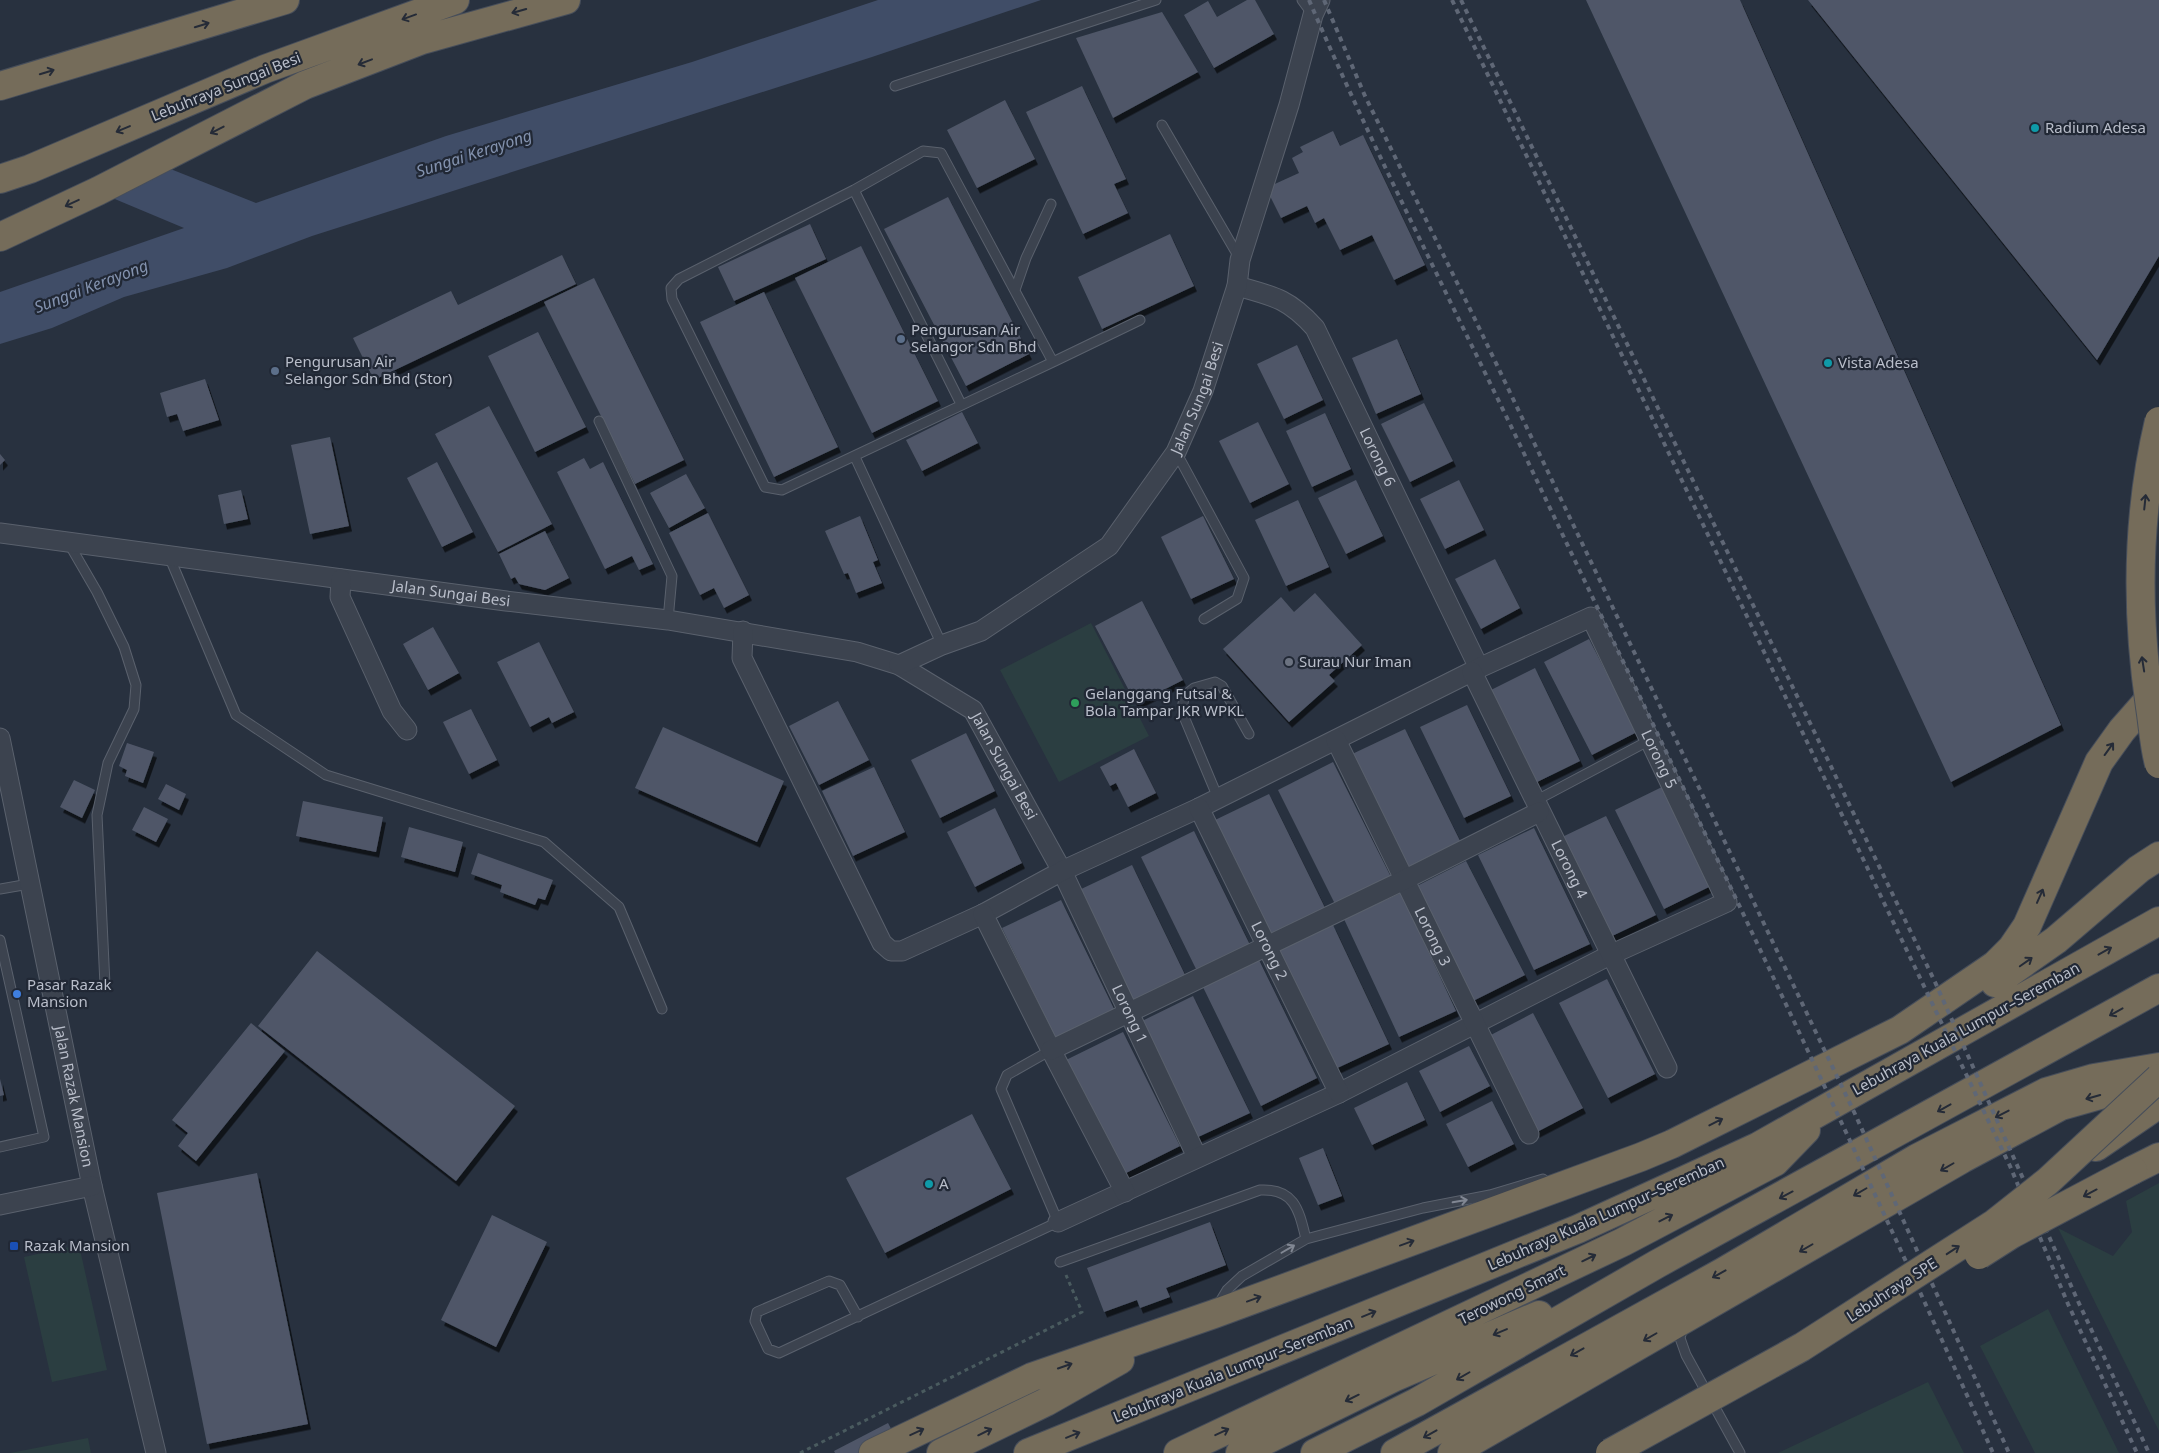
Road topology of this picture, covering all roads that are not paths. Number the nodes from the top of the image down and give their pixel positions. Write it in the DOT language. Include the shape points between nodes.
graph roads {
  1 [pos="455,0"];
  2 [pos="566,0"];
  3 [pos="1156,0"];
  4 [pos="1302,0"];
  5 [pos="279,1"];
  6 [pos="1316,8"];
  7 [pos="0,86"];
  8 [pos="895,86"];
  9 [pos="1162,125"];
  10 [pos="0,158"];
  11 [pos="30,169"];
  12 [pos="0,179"];
  13 [pos="854,190"];
  14 [pos="1051,204"];
  15 [pos="0,237"];
  16 [pos="1240,260"];
  17 [pos="1238,286"];
  18 [pos="1015,290"];
  19 [pos="1140,320"];
  20 [pos="1053,362"];
  21 [pos="961,404"];
  22 [pos="598,421"];
  23 [pos="2159,421"];
  24 [pos="1176,452"];
  25 [pos="855,457"];
  26 [pos="0,533"];
  27 [pos="68,542"];
  28 [pos="168,556"];
  29 [pos="341,579"];
  30 [pos="1204,619"];
  31 [pos="668,620"];
  32 [pos="743,631"];
  33 [pos="942,645"];
  34 [pos="899,665"];
  35 [pos="1476,670"];
  36 [pos="2156,693"];
  37 [pos="407,730"];
  38 [pos="1249,734"];
  39 [pos="0,738"];
  40 [pos="1336,740"];
  41 [pos="1650,740"];
  42 [pos="2159,764"];
  43 [pos="1218,798"];
  44 [pos="1537,806"];
  45 [pos="1200,808"];
  46 [pos="2159,847"];
  47 [pos="2149,863"];
  48 [pos="1062,871"];
  49 [pos="1404,880"];
  50 [pos="29,884"];
  51 [pos="0,889"];
  52 [pos="983,914"];
  53 [pos="2159,921"];
  54 [pos="0,940"];
  55 [pos="1267,946"];
  56 [pos="1610,955"];
  57 [pos="105,985"];
  58 [pos="2159,988"];
  59 [pos="662,1009"];
  60 [pos="1128,1013"];
  61 [pos="1474,1024"];
  62 [pos="1051,1050"];
  63 [pos="2159,1066"];
  64 [pos="1667,1068"];
  65 [pos="2132,1071"];
  66 [pos="2159,1073"];
  67 [pos="2159,1078"];
  68 [pos="2159,1092"];
  69 [pos="1338,1093"];
  70 [pos="2159,1104"];
  71 [pos="1828,1108"];
  72 [pos="1530,1134"];
  73 [pos="0,1147"];
  74 [pos="1757,1147"];
  75 [pos="1198,1157"];
  76 [pos="1641,1157"];
  77 [pos="2159,1157"];
  78 [pos="2159,1162"];
  79 [pos="1583,1167"];
  80 [pos="2134,1170"];
  81 [pos="1555,1175"];
  82 [pos="2048,1181"];
  83 [pos="92,1186"];
  84 [pos="1125,1192"];
  85 [pos="0,1206"];
  86 [pos="1058,1222"];
  87 [pos="1306,1239"];
  88 [pos="1060,1262"];
  89 [pos="1658,1264"];
  90 [pos="1214,1314"];
  91 [pos="858,1317"];
  92 [pos="1685,1317"];
  93 [pos="1176,1328"];
  94 [pos="156,1453"];
  95 [pos="873,1453"];
  96 [pos="941,1453"];
  97 [pos="1028,1453"];
  98 [pos="1178,1453"];
  99 [pos="1240,1453"];
  100 [pos="1315,1453"];
  101 [pos="1395,1453"];
  102 [pos="1452,1453"];
  103 [pos="1610,1453"];
  104 [pos="1641,1453"];
  105 [pos="1740,1453"];
  1 -- 11 [label="highway, Lebuhraya Sungai Besi, one-way" via="265,69"];
  2 -- 15 [label="highway, one-way" via="422,40 305,85 98,191"];
  3 -- 8 [label="lane"];
  4 -- 6 [label="lane"];
  7 -- 5 [label="highway, one-way"];
  6 -- 16 [label="street, Jalan Sungai Besi"];
  9 -- 16 [label="lane"];
  10 -- 11 [label="highway" via="9,164"];
  11 -- 12 [label="highway, Lebuhraya Sungai Besi"];
  13 -- 18 [label="lane" via="923,151 941,153"];
  13 -- 21 [label="lane"];
  13 -- 25 [label="lane" via="679,279 671,288 672,299 765,487 782,490"];
  14 -- 18 [label="lane"];
  16 -- 17 [label="street, Jalan Sungai Besi"];
  17 -- 24 [label="street, Jalan Sungai Besi" via="1203,391"];
  17 -- 35 [label="street, Lorong 6" via="1280,298 1300,311 1315,328"];
  18 -- 20 [label="lane"];
  19 -- 20 [label="lane"];
  20 -- 21 [label="lane"];
  21 -- 25 [label="lane"];
  22 -- 31 [label="lane" via="672,576"];
  42 -- 23 [label="highway, one-way, bridge" via="2142,653 2140,550 2148,474"];
  24 -- 30 [label="lane" via="1244,578 1237,599"];
  24 -- 33 [label="street, Jalan Sungai Besi" via="1109,546 981,631"];
  25 -- 33 [label="lane"];
  26 -- 27 [label="street, Jalan Sungai Besi"];
  27 -- 28 [label="street, Jalan Sungai Besi"];
  27 -- 57 [label="lane" via="124,647 136,685 134,709 108,763 97,815"];
  28 -- 29 [label="street, Jalan Sungai Besi"];
  28 -- 59 [label="lane" via="236,715 326,775 544,842 619,907"];
  29 -- 31 [label="street, Jalan Sungai Besi"];
  29 -- 37 [label="street" via="340,597 392,711"];
  31 -- 32 [label="street, Jalan Sungai Besi"];
  32 -- 34 [label="street, Jalan Sungai Besi" via="857,652"];
  32 -- 52 [label="street" via="742,658 882,943 891,951 902,951"];
  33 -- 34 [label="street, Jalan Sungai Besi"];
  34 -- 48 [label="street, Jalan Sungai Besi" via="973,710"];
  35 -- 40 [label="street"];
  35 -- 41 [label="street, Lorong 5" via="1591,617"];
  35 -- 44 [label="street, Lorong 4"];
  76 -- 36 [label="highway, one-way" via="1900,1030 1995,965 2027,926 2099,762"];
  38 -- 43 [label="lane" via="1222,686 1215,682 1194,688 1184,696 1182,712"];
  39 -- 50 [label="street, Jalan Razak Mansion"];
  40 -- 43 [label="street"];
  40 -- 49 [label="street, Lorong 3"];
  41 -- 44 [label="lane"];
  41 -- 56 [label="street, Lorong 5" via="1728,902"];
  43 -- 45 [label="street"];
  44 -- 49 [label="street"];
  44 -- 56 [label="street, Lorong 4"];
  45 -- 48 [label="street"];
  45 -- 55 [label="street, Lorong 2"];
  46 -- 47 [label="highway"];
  74 -- 47 [label="highway, one-way" via="1786,1109 2009,974 2056,940"];
  48 -- 52 [label="street"];
  48 -- 60 [label="street, Lorong 1"];
  49 -- 55 [label="street"];
  49 -- 61 [label="street, Lorong 3"];
  50 -- 51 [label="lane"];
  50 -- 83 [label="street, Jalan Razak Mansion"];
  52 -- 62 [label="street"];
  71 -- 53 [label="highway, Lebuhraya Kuala Lumpur–Seremban, one-way"];
  54 -- 73 [label="lane" via="44,1137"];
  55 -- 60 [label="street"];
  55 -- 69 [label="street, Lorong 2"];
  56 -- 61 [label="street"];
  56 -- 64 [label="street, Lorong 4"];
  58 -- 89 [label="highway, one-way"];
  60 -- 62 [label="street"];
  60 -- 75 [label="street, Lorong 1"];
  61 -- 69 [label="street"];
  61 -- 72 [label="street, Lorong 3"];
  62 -- 84 [label="street"];
  62 -- 86 [label="lane" via="1007,1075 1001,1089"];
  63 -- 65 [label="highway"];
  65 -- 66 [label="highway"];
  65 -- 101 [label="highway, one-way" via="2046,1092 1917,1158 1721,1273"];
  67 -- 82 [label="highway, bridge"];
  68 -- 92 [label="highway, one-way" via="2107,1093 2061,1106"];
  69 -- 75 [label="street"];
  70 -- 82 [label="highway, Lebuhraya SPE, bridge"];
  71 -- 74 [label="highway, Lebuhraya Kuala Lumpur–Seremban"];
  98 -- 71 [label="highway, Terowong Smart, one-way" via="1623,1242 1775,1162"];
  97 -- 74 [label="highway, Lebuhraya Kuala Lumpur–Seremban, one-way" via="1578,1229"];
  75 -- 84 [label="street"];
  76 -- 79 [label="lane"];
  90 -- 76 [label="highway, one-way"];
  77 -- 80 [label="highway"];
  78 -- 80 [label="highway, Lebuhraya SPE"];
  80 -- 104 [label="highway, Lebuhraya SPE, one-way, bridge" via="2012,1234 1816,1356"];
  87 -- 81 [label="lane, one-way" via="1423,1208 1490,1195"];
  103 -- 82 [label="highway, Lebuhraya SPE, one-way, bridge" via="1802,1347 1996,1223"];
  83 -- 85 [label="street"];
  83 -- 94 [label="street, Jalan Razak Mansion"];
  84 -- 86 [label="street"];
  86 -- 91 [label="lane"];
  87 -- 88 [label="lane" via="1299,1209 1293,1201 1272,1190 1260,1190"];
  90 -- 87 [label="lane, one-way" via="1227,1290 1242,1276"];
  89 -- 99 [label="highway, Terowong Smart, one-way" via="1394,1378"];
  89 -- 100 [label="highway, one-way" via="1417,1402"];
  90 -- 93 [label="highway"];
  91 -- 91 [label="lane" via="780,1353 768,1349 755,1321 757,1312 829,1281 840,1285"];
  92 -- 102 [label="highway, one-way"];
  92 -- 105 [label="lane" via="1680,1338 1686,1355"];
  95 -- 93 [label="highway, one-way" via="1032,1377"];
  96 -- 93 [label="highway, one-way" via="1046,1402"];
}
